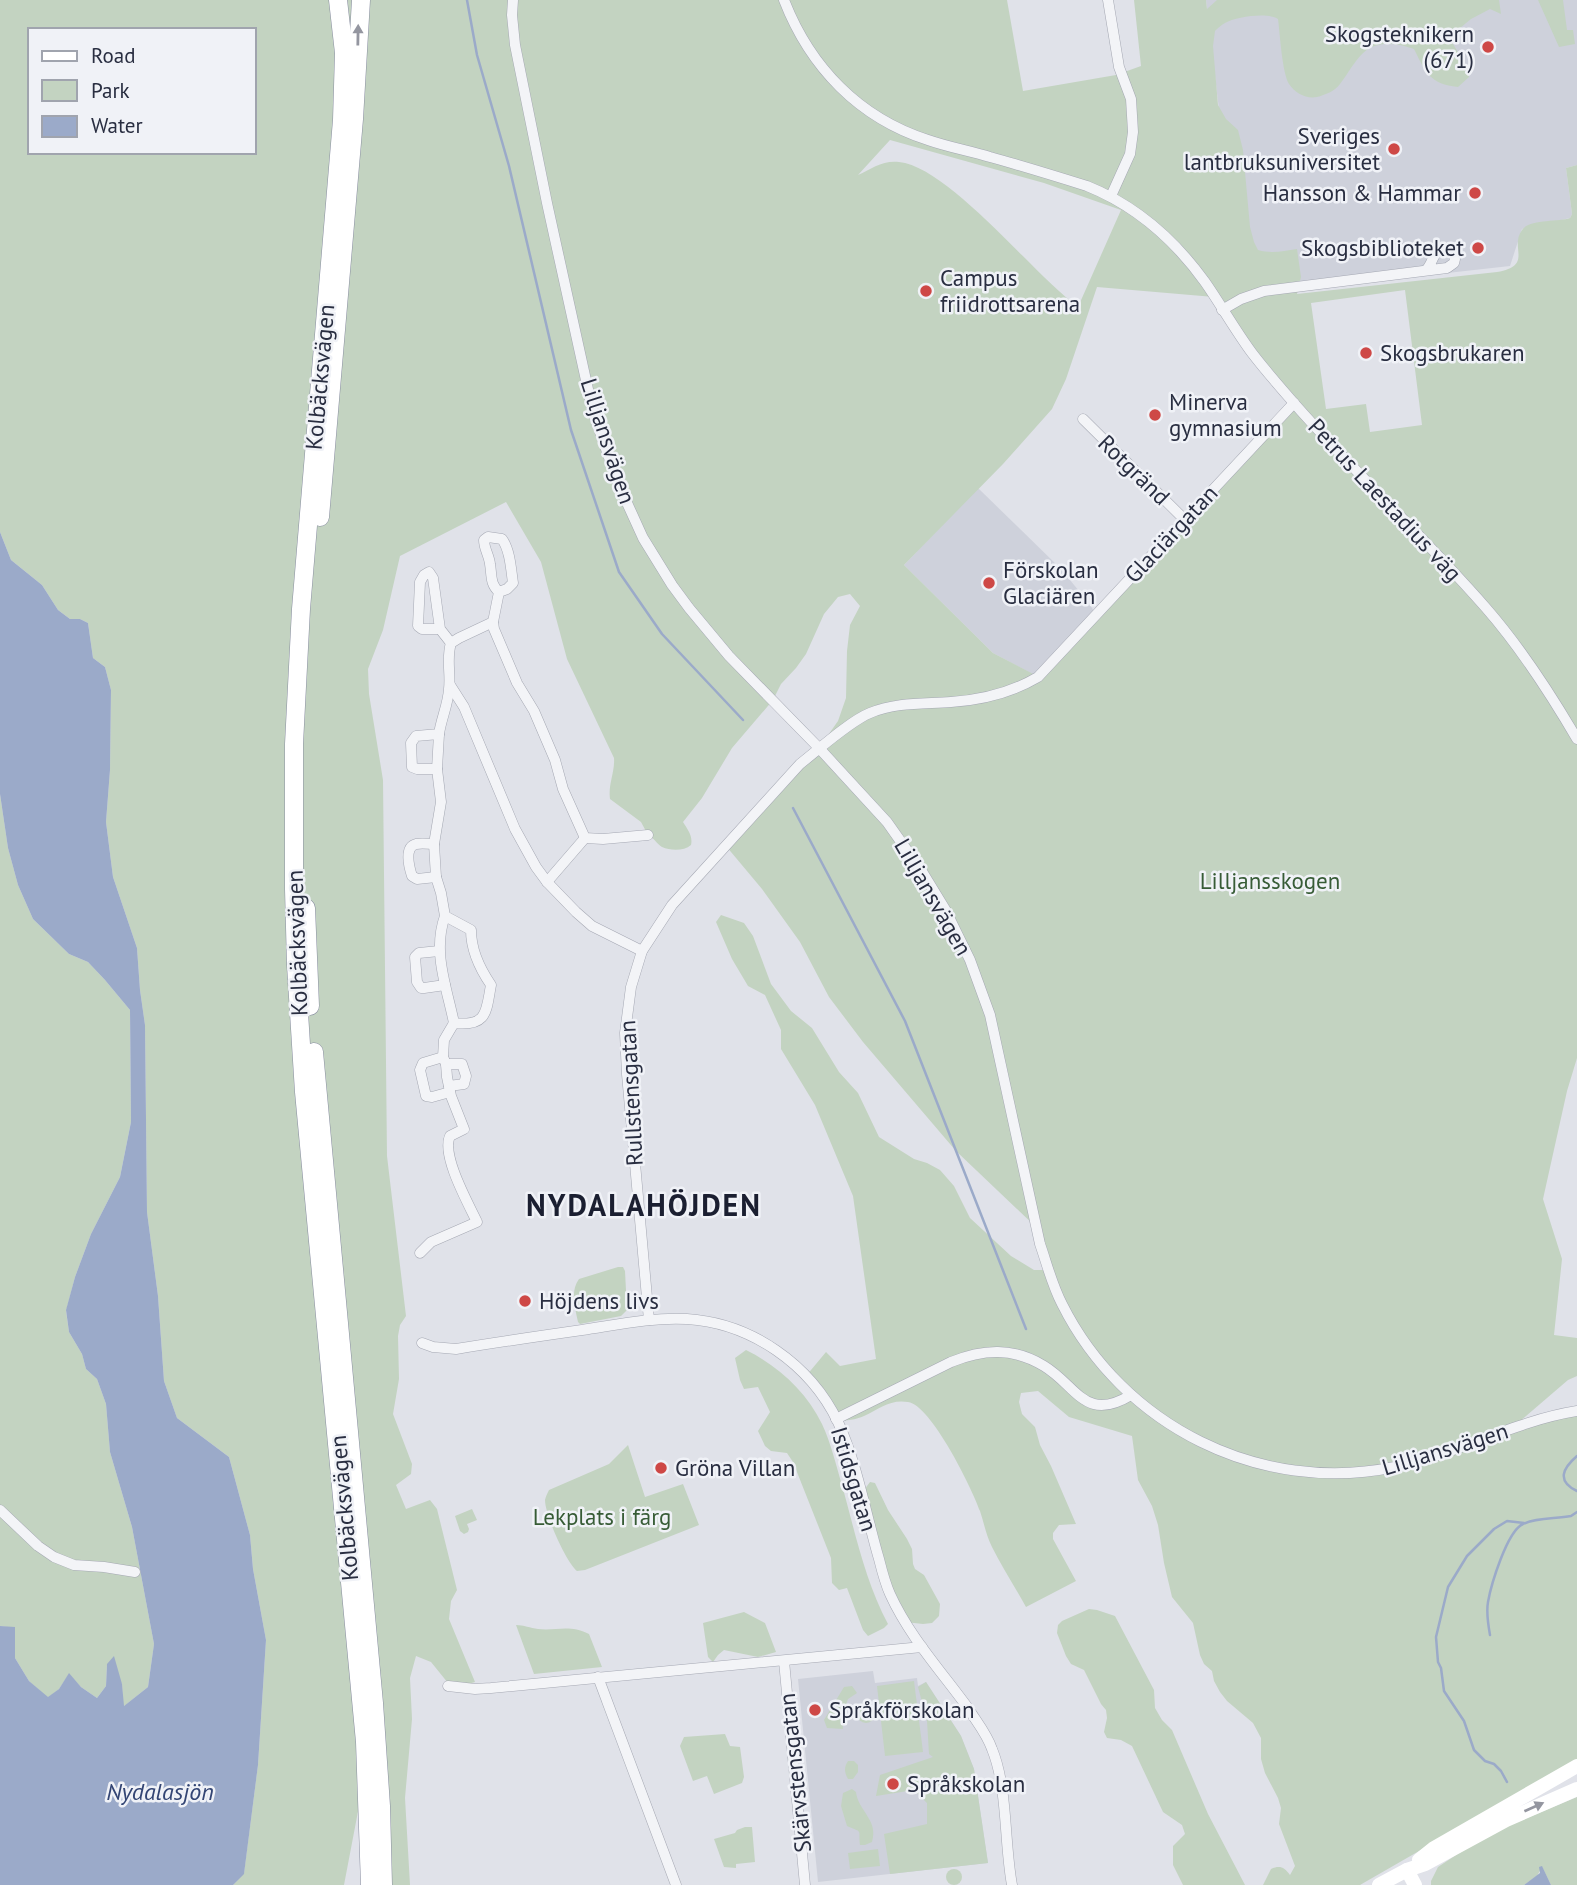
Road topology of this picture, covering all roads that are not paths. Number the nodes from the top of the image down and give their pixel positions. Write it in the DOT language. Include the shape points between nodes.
graph roads {
  1 [pos="338,0"];
  2 [pos="360,0"];
  3 [pos="513,0"];
  4 [pos="784,0"];
  5 [pos="1108,0"];
  6 [pos="1111,196"];
  7 [pos="1427,269"];
  8 [pos="1222,310"];
  9 [pos="1294,403"];
  10 [pos="1083,419"];
  11 [pos="1185,520"];
  12 [pos="499,592"];
  13 [pos="493,622"];
  14 [pos="440,629"];
  15 [pos="451,643"];
  16 [pos="450,685"];
  17 [pos="439,734"];
  18 [pos="1577,739"];
  19 [pos="819,748"];
  20 [pos="437,769"];
  21 [pos="648,835"];
  22 [pos="585,838"];
  23 [pos="435,844"];
  24 [pos="436,877"];
  25 [pos="547,882"];
  26 [pos="445,916"];
  27 [pos="439,951"];
  28 [pos="642,951"];
  29 [pos="445,985"];
  30 [pos="454,1023"];
  31 [pos="445,1061"];
  32 [pos="450,1089"];
  33 [pos="420,1253"];
  34 [pos="649,1320"];
  35 [pos="422,1343"];
  36 [pos="1131,1395"];
  37 [pos="1577,1411"];
  38 [pos="836,1419"];
  39 [pos="0,1510"];
  40 [pos="135,1572"];
  41 [pos="922,1647"];
  42 [pos="784,1661"];
  43 [pos="598,1677"];
  44 [pos="448,1686"];
  45 [pos="1577,1766"];
  46 [pos="1577,1789"];
  47 [pos="1407,1870"];
  48 [pos="370,1885"];
  49 [pos="383,1885"];
  50 [pos="676,1885"];
  51 [pos="805,1885"];
  52 [pos="1012,1885"];
  53 [pos="1379,1885"];
  54 [pos="1415,1885"];
  1 -- 48 [label="highway, Kolbäcksvägen" via="345,70 299,634 294,889 304,1092 365,1742"];
  49 -- 2 [label="highway, Kolbäcksvägen, one-way" via="374,1703 315,1066 306,889 312,611"];
  3 -- 19 [label="street, Lilljansvägen" via="515,45 542,181 593,412 618,483 643,538 689,608"];
  4 -- 6 [label="street, Petrus Laestadius väg" via="824,72 891,125"];
  5 -- 6 [label="street" via="1119,67 1131,99 1133,132 1130,154"];
  6 -- 8 [label="street, Petrus Laestadius väg" via="1173,243"];
  7 -- 8 [label="street" via="1264,291"];
  8 -- 9 [label="street, Petrus Laestadius väg"];
  9 -- 11 [label="street, Glaciärgatan"];
  9 -- 18 [label="street, Petrus Laestadius väg" via="1488,610"];
  10 -- 11 [label="street, Rotgränd"];
  11 -- 19 [label="street, Glaciärgatan" via="1038,677 1011,691 975,700 887,707 867,713"];
  12 -- 12 [label="street" via="492,582 484,546 488,537 502,539 507,546 513,585"];
  12 -- 13 [label="street"];
  13 -- 15 [label="street"];
  13 -- 22 [label="street"];
  14 -- 14 [label="street" via="433,578 429,572 420,582 418,626"];
  14 -- 15 [label="street"];
  15 -- 16 [label="street"];
  16 -- 17 [label="street"];
  16 -- 25 [label="street" via="464,707 515,830"];
  17 -- 20 [label="street"];
  17 -- 20 [label="street" via="416,736 411,743 412,767"];
  19 -- 28 [label="street, Rullstensgatan" via="672,905"];
  19 -- 36 [label="street, Lilljansvägen" via="903,843 959,935 990,1015 1040,1244 1054,1287 1085,1343"];
  20 -- 23 [label="street" via="441,802"];
  21 -- 22 [label="street"];
  22 -- 25 [label="street"];
  23 -- 24 [label="street"];
  23 -- 24 [label="street" via="413,845 409,851 412,876"];
  24 -- 26 [label="street"];
  25 -- 28 [label="street" via="592,926"];
  26 -- 27 [label="street"];
  26 -- 30 [label="street" via="471,930 474,950 491,985 481,1020"];
  27 -- 29 [label="street"];
  27 -- 29 [label="street" via="415,957 417,982 421,988"];
  28 -- 34 [label="street, Rullstensgatan" via="628,1000 625,1033"];
  29 -- 30 [label="street"];
  30 -- 31 [label="street" via="444,1040"];
  31 -- 32 [label="street"];
  31 -- 32 [label="street" via="464,1065 466,1076 464,1084"];
  31 -- 32 [label="street" via="423,1063 420,1070 426,1096"];
  32 -- 33 [label="street" via="464,1129 447,1140 448,1153 477,1222 431,1242"];
  34 -- 35 [label="street, Istidsgatan" via="456,1349"];
  34 -- 38 [label="street, Istidsgatan" via="684,1318 717,1323 772,1347 806,1376"];
  36 -- 37 [label="street, Lilljansvägen" via="1171,1425 1231,1455 1270,1466 1330,1473 1395,1467"];
  36 -- 38 [label="street" via="1113,1405 1088,1402 1045,1367 1008,1352 988,1351 951,1362"];
  38 -- 41 [label="street, Istidsgatan" via="889,1593"];
  39 -- 40 [label="street" via="54,1557 74,1565"];
  41 -- 42 [label="street"];
  41 -- 52 [label="street, Istidsgatan" via="992,1748"];
  42 -- 43 [label="street"];
  42 -- 51 [label="street, Skärvstensgatan"];
  43 -- 44 [label="street" via="475,1689"];
  43 -- 50 [label="street"];
  45 -- 47 [label="street" via="1434,1848"];
  47 -- 46 [label="street, one-way"];
  47 -- 53 [label="street"];
  47 -- 54 [label="street"];
}
